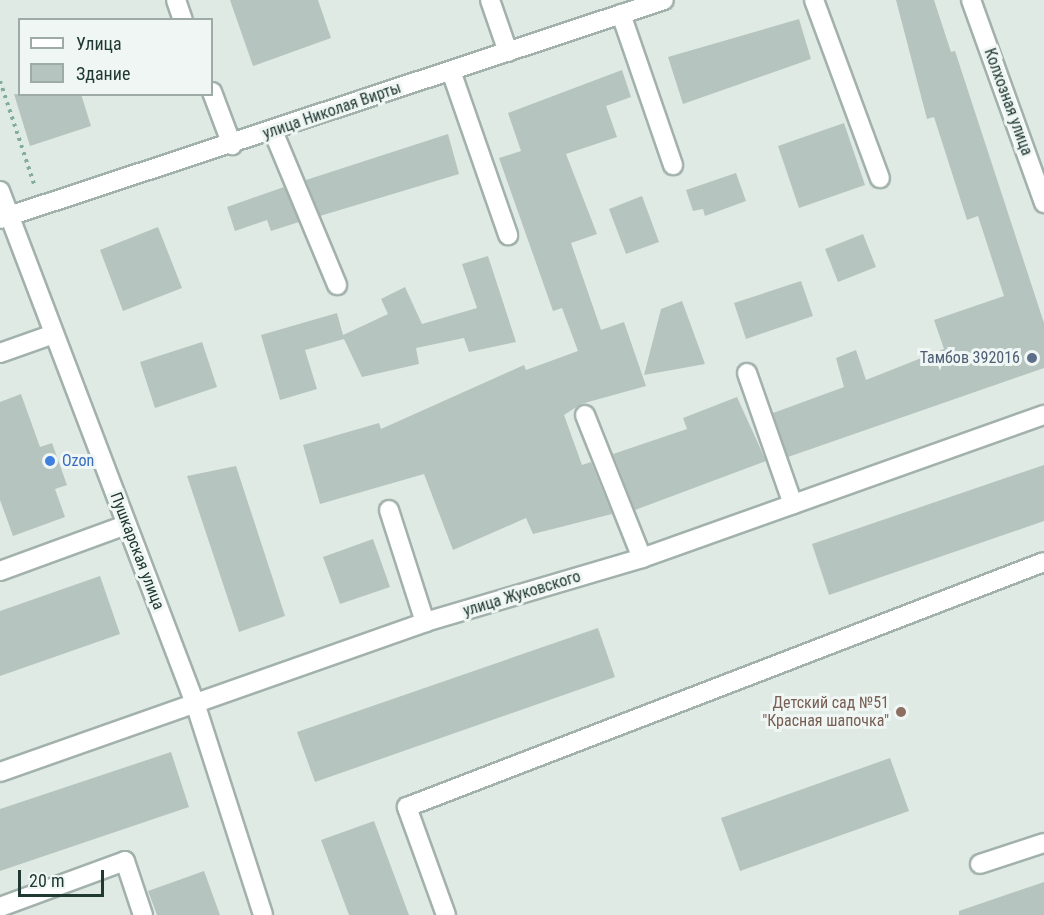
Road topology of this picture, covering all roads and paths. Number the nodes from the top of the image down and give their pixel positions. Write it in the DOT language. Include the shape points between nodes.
graph roads {
  1 [pos="176,0"];
  2 [pos="490,0"];
  3 [pos="664,0"];
  4 [pos="814,0"];
  5 [pos="971,0"];
  6 [pos="621,14"];
  7 [pos="182,18"];
  8 [pos="508,52"];
  9 [pos="451,71"];
  10 [pos="0,81"];
  11 [pos="213,95"];
  12 [pos="273,131"];
  13 [pos="232,145"];
  14 [pos="673,165"];
  15 [pos="880,178"];
  16 [pos="0,191"];
  17 [pos="1044,203"];
  18 [pos="41,205"];
  19 [pos="5,217"];
  20 [pos="508,235"];
  21 [pos="337,285"];
  22 [pos="54,334"];
  23 [pos="0,353"];
  24 [pos="747,373"];
  25 [pos="585,415"];
  26 [pos="1044,415"];
  27 [pos="793,504"];
  28 [pos="389,510"];
  29 [pos="126,525"];
  30 [pos="642,558"];
  31 [pos="1044,562"];
  32 [pos="0,572"];
  33 [pos="425,622"];
  34 [pos="196,706"];
  35 [pos="0,772"];
  36 [pos="1044,843"];
  37 [pos="980,864"];
  38 [pos="0,907"];
  39 [pos="143,915"];
  40 [pos="263,915"];
  41 [pos="446,915"];
  1 -- 7 [label="street"];
  2 -- 8 [label="street"];
  3 -- 6 [label="street, улица Николая Вирты"];
  4 -- 15 [label="street"];
  5 -- 17 [label="street, Колхозная улица"];
  6 -- 8 [label="street, улица Николая Вирты"];
  6 -- 14 [label="street"];
  8 -- 9 [label="street, улица Николая Вирты"];
  9 -- 12 [label="street, улица Николая Вирты"];
  9 -- 20 [label="street"];
  10 -- 18 [label="path"];
  11 -- 13 [label="street"];
  12 -- 13 [label="street, улица Николая Вирты"];
  12 -- 21 [label="street"];
  13 -- 18 [label="street, улица Николая Вирты"];
  16 -- 19 [label="street, Пушкарская улица"];
  18 -- 19 [label="street, улица Николая Вирты"];
  19 -- 22 [label="street, Пушкарская улица"];
  22 -- 23 [label="street"];
  22 -- 29 [label="street, Пушкарская улица"];
  24 -- 27 [label="street"];
  25 -- 30 [label="street"];
  26 -- 27 [label="street, улица Жуковского"];
  27 -- 30 [label="street, улица Жуковского"];
  28 -- 33 [label="street"];
  29 -- 32 [label="street"];
  29 -- 34 [label="street, Пушкарская улица"];
  30 -- 33 [label="street, улица Жуковского"];
  31 -- 41 [label="street" via="407,807"];
  33 -- 34 [label="street, улица Жуковского"];
  34 -- 35 [label="street, улица Жуковского"];
  34 -- 40 [label="street, Пушкарская улица"];
  36 -- 37 [label="street"];
  38 -- 39 [label="street" via="125,861"];
}
